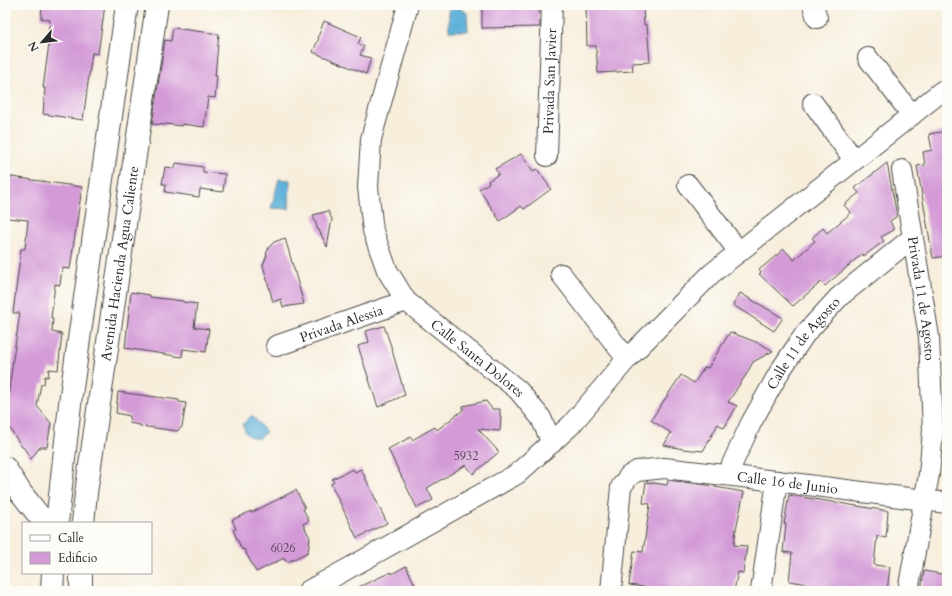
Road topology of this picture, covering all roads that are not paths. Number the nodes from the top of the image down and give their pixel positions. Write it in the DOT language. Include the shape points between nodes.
graph roads {
  1 [pos="127,5"];
  2 [pos="157,5"];
  3 [pos="408,5"];
  4 [pos="552,5"];
  5 [pos="868,58"];
  6 [pos="942,91"];
  7 [pos="813,103"];
  8 [pos="912,115"];
  9 [pos="547,156"];
  10 [pos="854,160"];
  11 [pos="902,170"];
  12 [pos="688,185"];
  13 [pos="912,238"];
  14 [pos="739,252"];
  15 [pos="560,274"];
  16 [pos="406,301"];
  17 [pos="276,346"];
  18 [pos="627,359"];
  19 [pos="552,443"];
  20 [pos="5,468"];
  21 [pos="727,475"];
  22 [pos="777,481"];
  23 [pos="924,500"];
  24 [pos="947,503"];
  25 [pos="43,522"];
  26 [pos="57,522"];
  27 [pos="83,522"];
  28 [pos="53,574"];
  29 [pos="81,574"];
  30 [pos="52,591"];
  31 [pos="80,591"];
  32 [pos="308,591"];
  33 [pos="610,591"];
  34 [pos="761,591"];
  35 [pos="908,591"];
  1 -- 26 [label="main road, Avenida Hacienda Agua Caliente" via="71,395"];
  2 -- 27 [label="main road, Avenida Hacienda Agua Caliente"];
  3 -- 16 [label="street, Calle Santa Dolores" via="371,139 368,187 374,231 387,270"];
  4 -- 9 [label="street, Privada San Javier"];
  5 -- 8 [label="street"];
  6 -- 8 [label="street"];
  7 -- 10 [label="street"];
  8 -- 10 [label="street"];
  10 -- 14 [label="street"];
  11 -- 13 [label="street, Privada 11 de Agosto"];
  12 -- 14 [label="street"];
  13 -- 21 [label="street, Calle 11 de Agosto" via="839,298 805,334 780,371 751,423"];
  13 -- 23 [label="street, Privada 11 de Agosto" via="929,337 933,431"];
  14 -- 18 [label="street" via="711,274"];
  15 -- 18 [label="street"];
  16 -- 17 [label="street, Privada Alessia"];
  16 -- 19 [label="street, Calle Santa Dolores" via="518,390 541,418"];
  18 -- 19 [label="street" via="571,425"];
  19 -- 32 [label="street" via="517,474"];
  20 -- 25 [label="main road"];
  21 -- 22 [label="street, Calle 16 de Junio"];
  21 -- 33 [label="street, Calle 16 de Junio" via="664,468 628,476 621,487"];
  22 -- 23 [label="street, Calle 16 de Junio"];
  22 -- 34 [label="street"];
  23 -- 24 [label="street, Calle 16 de Junio"];
  23 -- 35 [label="street, Privada 11 de Agosto"];
  28 -- 30 [label="main road"];
  29 -- 31 [label="main road"];
}
